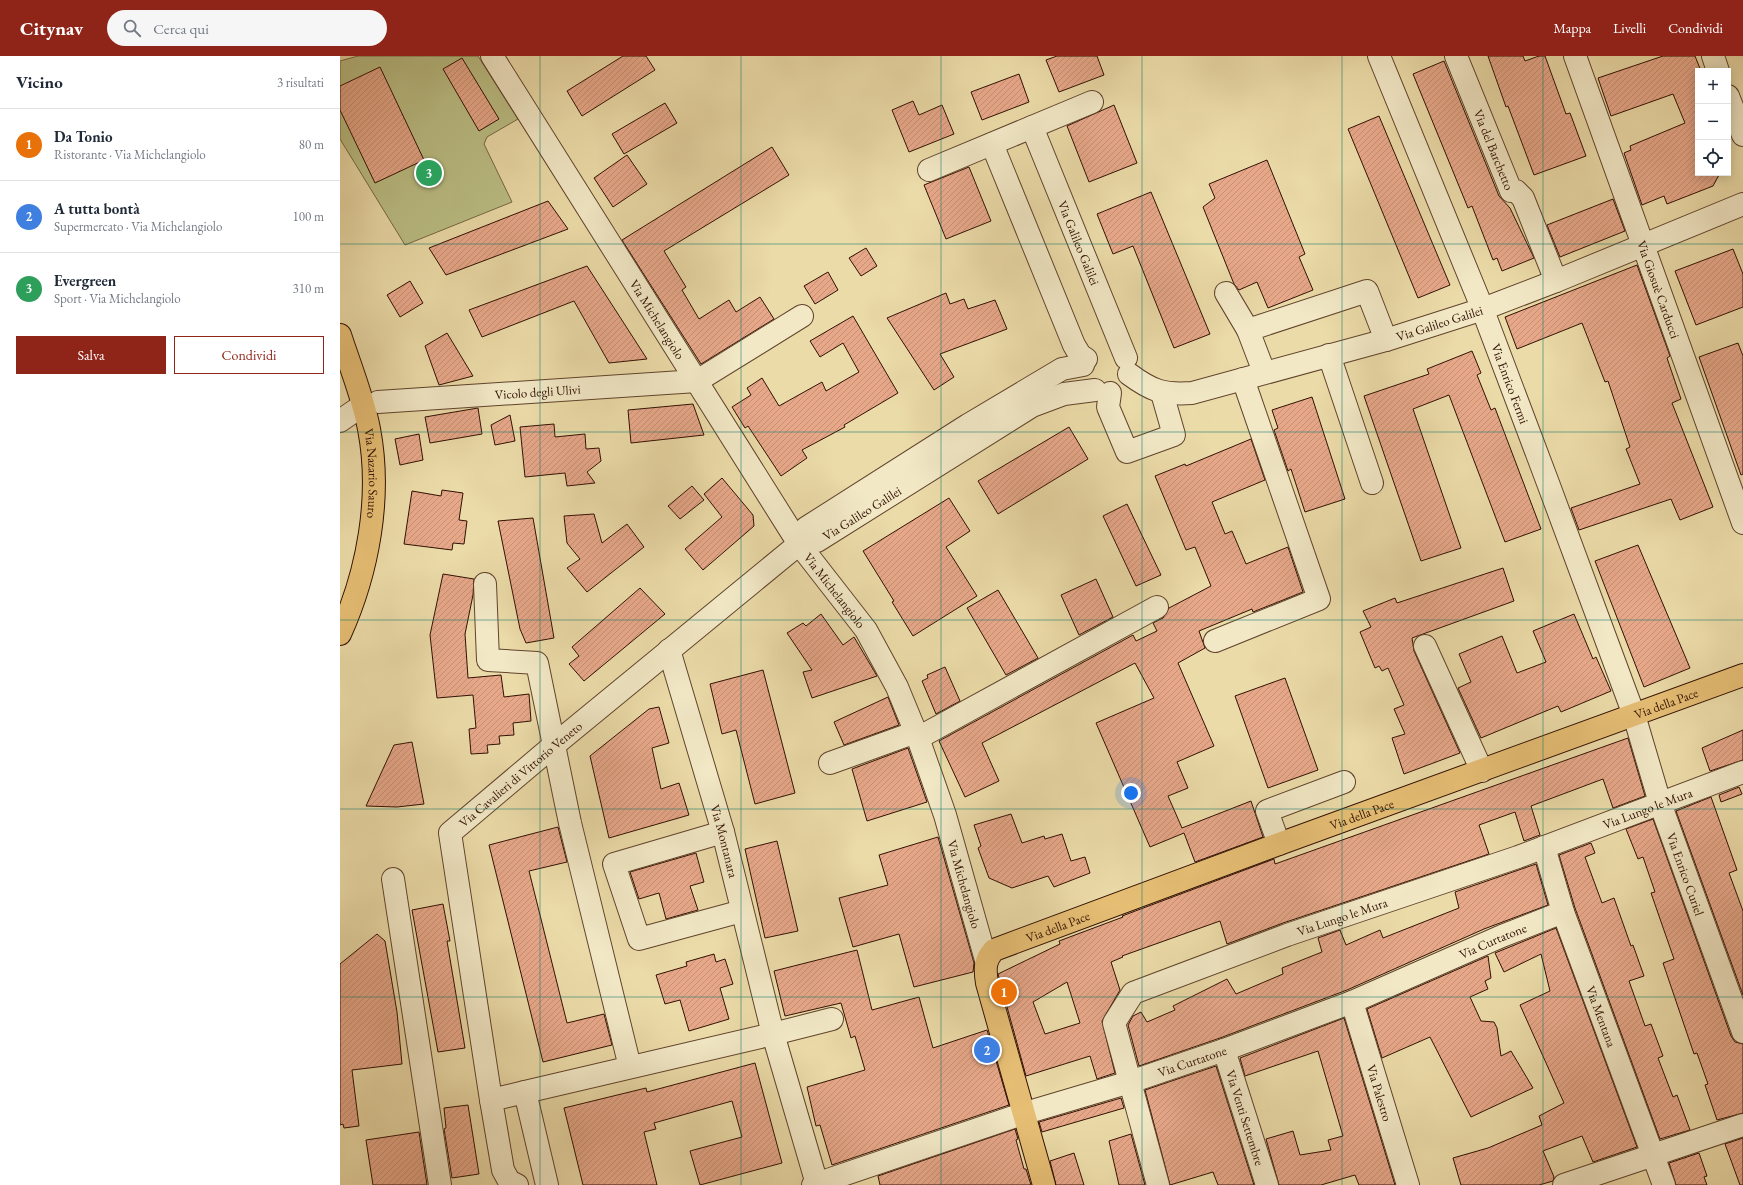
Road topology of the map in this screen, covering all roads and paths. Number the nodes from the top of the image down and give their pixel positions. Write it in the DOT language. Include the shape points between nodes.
graph roads {
  1 [pos="492,56"];
  2 [pos="1380,56"];
  3 [pos="1456,56"];
  4 [pos="1575,56"];
  5 [pos="1713,56"];
  6 [pos="1717,68"];
  7 [pos="1092,102"];
  8 [pos="1731,104"];
  9 [pos="1032,127"];
  10 [pos="1743,135"];
  11 [pos="992,144"];
  12 [pos="930,170"];
  13 [pos="1743,204"];
  14 [pos="1643,245"];
  15 [pos="1556,281"];
  16 [pos="1226,293"];
  17 [pos="1483,309"];
  18 [pos="802,316"];
  19 [pos="1248,330"];
  20 [pos="340,335"];
  21 [pos="1386,340"];
  22 [pos="1329,354"];
  23 [pos="1084,362"];
  24 [pos="1127,366"];
  25 [pos="1264,372"];
  26 [pos="1243,379"];
  27 [pos="697,380"];
  28 [pos="1102,392"];
  29 [pos="1162,393"];
  30 [pos="370,404"];
  31 [pos="340,421"];
  32 [pos="1372,483"];
  33 [pos="1743,523"];
  34 [pos="799,544"];
  35 [pos="486,584"];
  36 [pos="1157,607"];
  37 [pos="340,634"];
  38 [pos="1215,641"];
  39 [pos="1425,646"];
  40 [pos="669,650"];
  41 [pos="1743,675"];
  42 [pos="1634,715"];
  43 [pos="917,735"];
  44 [pos="553,746"];
  45 [pos="830,763"];
  46 [pos="1482,771"];
  47 [pos="1743,772"];
  48 [pos="1344,782"];
  49 [pos="1660,803"];
  50 [pos="723,832"];
  51 [pos="1279,844"];
  52 [pos="1544,847"];
  53 [pos="393,879"];
  54 [pos="742,911"];
  55 [pos="1563,912"];
  56 [pos="986,960"];
  57 [pos="1352,1002"];
  58 [pos="832,1019"];
  59 [pos="1743,1032"];
  60 [pos="773,1034"];
  61 [pos="1224,1050"];
  62 [pos="630,1067"];
  63 [pos="1130,1082"];
  64 [pos="525,1092"];
  65 [pos="491,1100"];
  66 [pos="1022,1114"];
  67 [pos="1743,1125"];
  68 [pos="1653,1155"];
  69 [pos="547,1183"];
  70 [pos="815,1184"];
  71 [pos="440,1185"];
  72 [pos="516,1185"];
  73 [pos="524,1185"];
  74 [pos="1044,1185"];
  75 [pos="1158,1185"];
  76 [pos="1267,1185"];
  77 [pos="1408,1185"];
  78 [pos="1564,1185"];
  79 [pos="1664,1185"];
  1 -- 27 [label="street, Via Michelangiolo"];
  2 -- 17 [label="street, Via Enrico Fermi"];
  3 -- 15 [label="street, Via del Barchetto" via="1511,191 1516,191 1523,198"];
  4 -- 14 [label="street, Via Giosuè Carducci"];
  5 -- 6 [label="street"];
  7 -- 9 [label="street"];
  8 -- 10 [label="street"];
  9 -- 11 [label="street"];
  9 -- 24 [label="street, Via Galileo Galilei"];
  11 -- 12 [label="street"];
  11 -- 23 [label="street" via="1074,345"];
  13 -- 14 [label="street, Via Galileo Galilei"];
  14 -- 15 [label="street, Via Galileo Galilei"];
  14 -- 33 [label="street, Via Giosuè Carducci"];
  15 -- 17 [label="street, Via Galileo Galilei"];
  16 -- 19 [label="street"];
  17 -- 21 [label="street, Via Galileo Galilei"];
  17 -- 42 [label="street, Via Enrico Fermi"];
  18 -- 27 [label="street"];
  19 -- 21 [label="street" via="1368,291"];
  19 -- 25 [label="street"];
  20 -- 30 [label="main road, Via Nazario Sauro"];
  21 -- 22 [label="street, Via Galileo Galilei"];
  22 -- 25 [label="street, Via Galileo Galilei"];
  22 -- 32 [label="street"];
  23 -- 24 [label="street, Via Galileo Galilei" via="1095,350 1102,347 1115,349"];
  23 -- 28 [label="street" via="1085,380"];
  23 -- 34 [label="street, Via Galileo Galilei" via="1062,369 968,425 806,528"];
  24 -- 28 [label="street" via="1122,387"];
  24 -- 29 [label="street, Via Galileo Galilei" via="1146,387"];
  25 -- 26 [label="street, Via Galileo Galilei"];
  26 -- 29 [label="street, Via Galileo Galilei" via="1192,393"];
  26 -- 38 [label="street" via="1319,599"];
  27 -- 30 [label="street, Vicolo degli Ulivi"];
  27 -- 34 [label="street, Via Michelangiolo"];
  28 -- 29 [label="street" via="1127,452 1174,435"];
  28 -- 34 [label="street, Via Galileo Galilei" via="1064,394 1032,406 817,541"];
  30 -- 31 [label="street"];
  30 -- 37 [label="main road, Via Nazario Sauro" via="369,429 373,473 370,535 363,569"];
  34 -- 40 [label="street, Via Cavalieri di Vittorio Veneto"];
  34 -- 43 [label="street, Via Michelangiolo" via="866,630 897,686"];
  35 -- 44 [label="street" via="488,660 537,663"];
  36 -- 43 [label="street"];
  39 -- 46 [label="street"];
  40 -- 44 [label="street, Via Cavalieri di Vittorio Veneto"];
  40 -- 50 [label="street, Via Montanara"];
  41 -- 42 [label="main road, Via della Pace"];
  42 -- 46 [label="main road, Via della Pace"];
  42 -- 49 [label="street, Via Enrico Curiel"];
  43 -- 45 [label="street"];
  43 -- 56 [label="street, Via Michelangiolo" via="945,815"];
  44 -- 62 [label="street"];
  44 -- 65 [label="street, Via Cavalieri di Vittorio Veneto" via="450,833"];
  46 -- 51 [label="main road, Via della Pace"];
  47 -- 49 [label="street, Via Lungo le Mura"];
  48 -- 51 [label="street" via="1267,811"];
  49 -- 52 [label="street, Via Lungo le Mura"];
  49 -- 59 [label="street, Via Enrico Curiel"];
  50 -- 54 [label="street, Via Montanara"];
  50 -- 54 [label="street" via="614,864 639,939"];
  51 -- 56 [label="main road, Via della Pace" via="1011,942 994,950"];
  52 -- 55 [label="street, Via Mentana"];
  52 -- 63 [label="street, Via Lungo le Mura" via="1287,935 1133,993 1114,1023"];
  53 -- 71 [label="street"];
  54 -- 60 [label="street, Via Montanara"];
  55 -- 57 [label="street, Via Curtatone"];
  55 -- 68 [label="street, Via Mentana"];
  56 -- 66 [label="main road, Via Michelangiolo" via="987,983"];
  57 -- 61 [label="street, Via Curtatone"];
  57 -- 77 [label="street, Via Palestro"];
  58 -- 60 [label="street"];
  60 -- 62 [label="street"];
  60 -- 70 [label="street, Via Montanara"];
  61 -- 63 [label="street, Via Curtatone"];
  61 -- 76 [label="street, Via Venti Settembre"];
  62 -- 64 [label="street"];
  63 -- 66 [label="street, Via Curtatone"];
  63 -- 75 [label="street, Via Lungo le Mura"];
  64 -- 65 [label="street"];
  64 -- 69 [label="street"];
  65 -- 72 [label="street, Via Cavalieri di Vittorio Veneto" via="503,1170 509,1181"];
  66 -- 70 [label="street, Via Curtatone"];
  66 -- 74 [label="main road, Via Michelangiolo"];
  67 -- 68 [label="street"];
  68 -- 78 [label="street"];
  68 -- 79 [label="street, Via Mentana"];
  69 -- 73 [label="street"];
}
